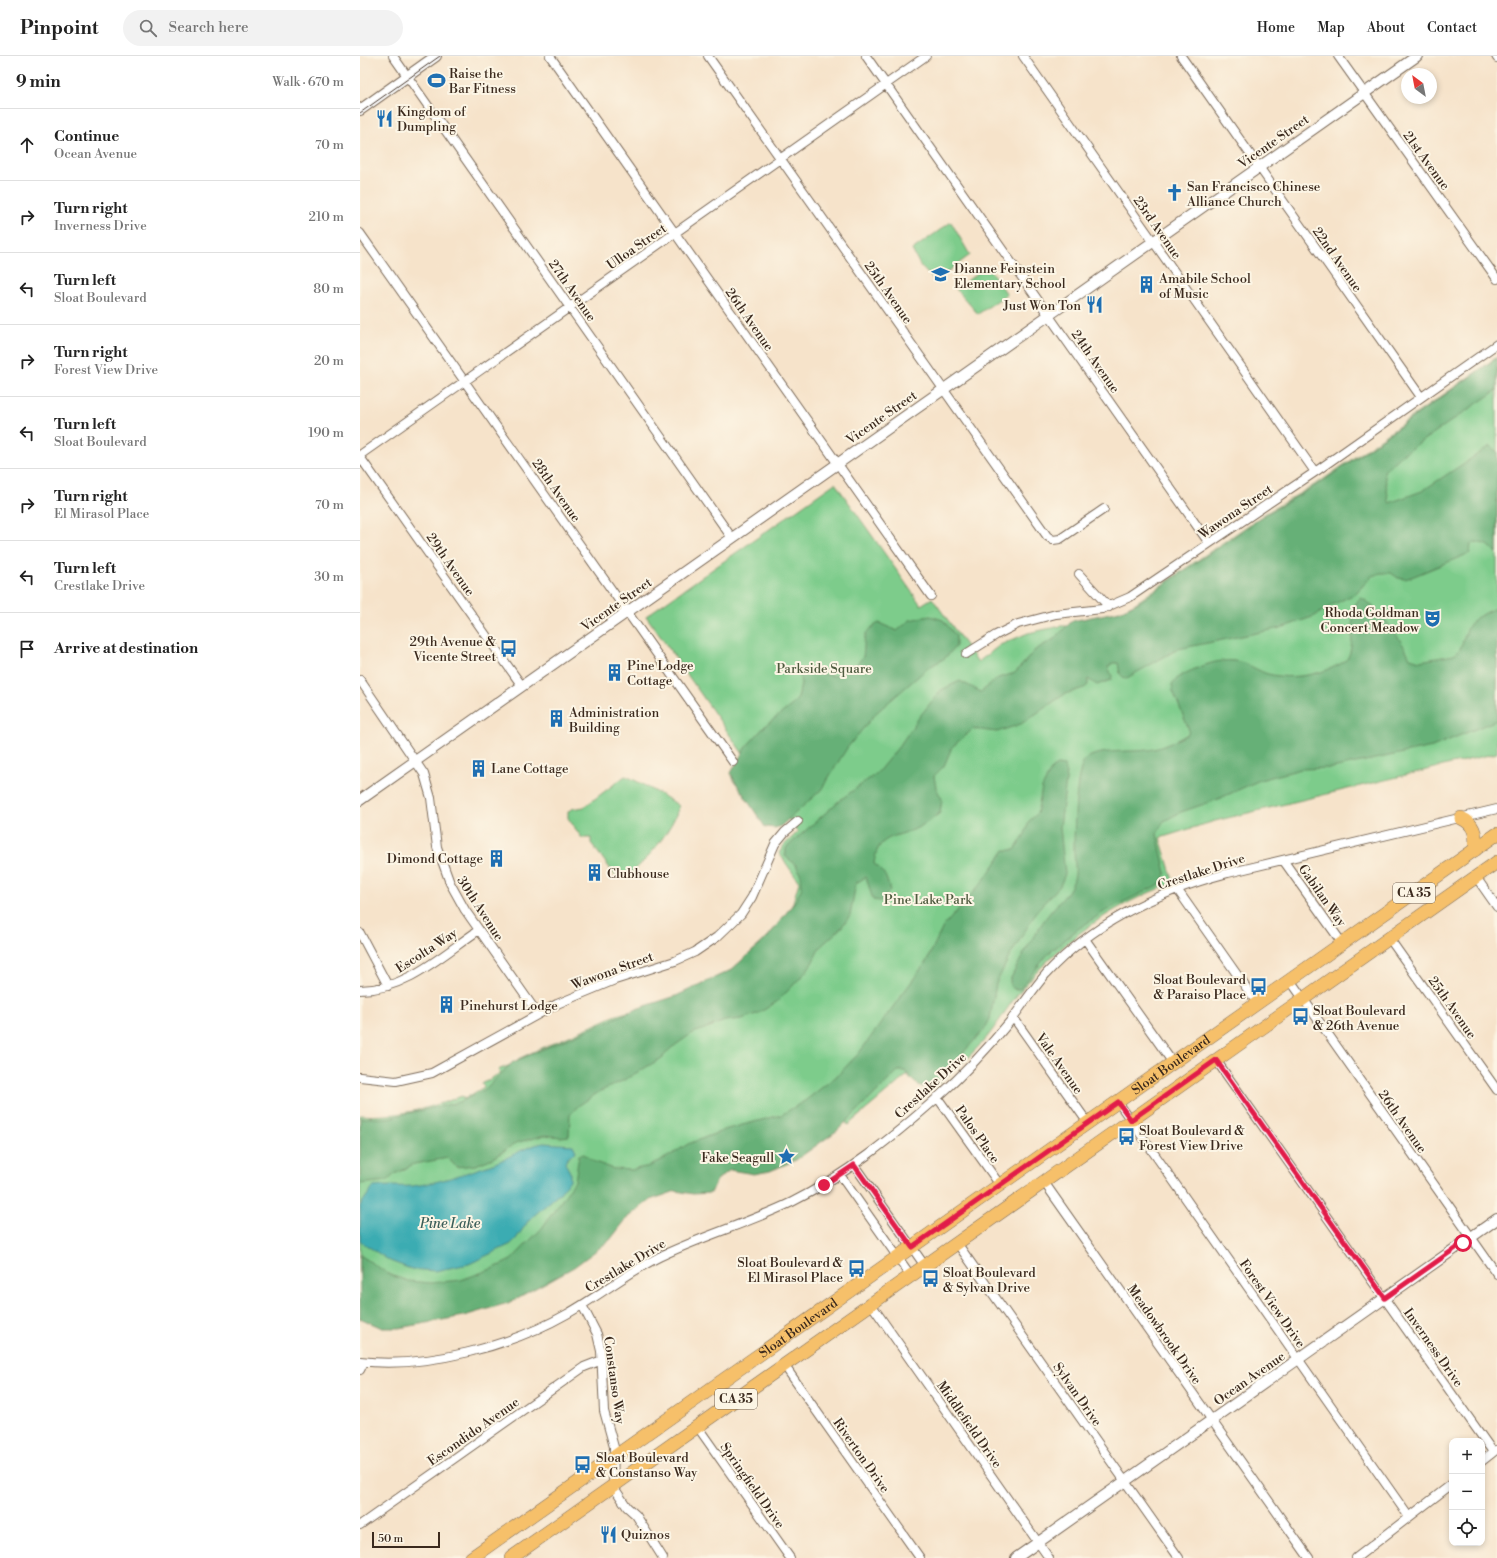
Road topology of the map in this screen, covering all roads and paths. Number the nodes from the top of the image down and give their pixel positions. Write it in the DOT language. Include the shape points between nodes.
graph roads {
  1 [pos="393,56"];
  2 [pos="436,56"];
  3 [pos="550,56"];
  4 [pos="708,56"];
  5 [pos="866,56"];
  6 [pos="926,56"];
  7 [pos="1023,56"];
  8 [pos="1181,56"];
  9 [pos="1338,56"];
  10 [pos="1416,56"];
  11 [pos="407,76"];
  12 [pos="886,85"];
  13 [pos="1364,93"];
  14 [pos="360,110"];
  15 [pos="780,159"];
  16 [pos="1259,167"];
  17 [pos="360,233"];
  18 [pos="675,233"];
  19 [pos="1154,241"];
  20 [pos="1497,278"];
  21 [pos="570,307"];
  22 [pos="1048,315"];
  23 [pos="1497,344"];
  24 [pos="465,381"];
  25 [pos="943,390"];
  26 [pos="1421,397"];
  27 [pos="360,456"];
  28 [pos="838,464"];
  29 [pos="1315,472"];
  30 [pos="1104,509"];
  31 [pos="732,538"];
  32 [pos="1209,543"];
  33 [pos="1079,574"];
  34 [pos="931,596"];
  35 [pos="1109,607"];
  36 [pos="627,612"];
  37 [pos="966,654"];
  38 [pos="360,680"];
  39 [pos="522,686"];
  40 [pos="416,760"];
  41 [pos="733,762"];
  42 [pos="360,800"];
  43 [pos="1497,809"];
  44 [pos="1461,818"];
  45 [pos="798,821"];
  46 [pos="1497,834"];
  47 [pos="1475,850"];
  48 [pos="1283,860"];
  49 [pos="1497,862"];
  50 [pos="1476,877"];
  51 [pos="1177,889"];
  52 [pos="1497,907"];
  53 [pos="479,930"];
  54 [pos="360,933"];
  55 [pos="1389,938"];
  56 [pos="1085,939"];
  57 [pos="1342,943"];
  58 [pos="1290,980"];
  59 [pos="388,986"];
  60 [pos="360,990"];
  61 [pos="1303,999"];
  62 [pos="1258,1003"];
  63 [pos="538,1014"];
  64 [pos="1013,1017"];
  65 [pos="1216,1060"];
  66 [pos="1173,1063"];
  67 [pos="360,1077"];
  68 [pos="1497,1090"];
  69 [pos="937,1097"];
  70 [pos="1118,1102"];
  71 [pos="1131,1120"];
  72 [pos="1088,1123"];
  73 [pos="854,1165"];
  74 [pos="840,1175"];
  75 [pos="1044,1182"];
  76 [pos="1000,1185"];
  77 [pos="1497,1219"];
  78 [pos="1471,1238"];
  79 [pos="957,1243"];
  80 [pos="912,1247"];
  81 [pos="898,1257"];
  82 [pos="925,1266"];
  83 [pos="1497,1274"];
  84 [pos="911,1276"];
  85 [pos="1385,1298"];
  86 [pos="871,1304"];
  87 [pos="582,1305"];
  88 [pos="1298,1359"];
  89 [pos="602,1360"];
  90 [pos="362,1361"];
  91 [pos="784,1365"];
  92 [pos="360,1370"];
  93 [pos="1212,1420"];
  94 [pos="697,1426"];
  95 [pos="1495,1451"];
  96 [pos="614,1457"];
  97 [pos="1485,1459"];
  98 [pos="1125,1481"];
  99 [pos="613,1486"];
  100 [pos="1449,1486"];
  101 [pos="1409,1517"];
  102 [pos="360,1525"];
  103 [pos="1038,1542"];
  104 [pos="471,1558"];
  105 [pos="511,1558"];
  106 [pos="663,1558"];
  107 [pos="790,1558"];
  108 [pos="920,1558"];
  109 [pos="1016,1558"];
  110 [pos="1049,1558"];
  111 [pos="1179,1558"];
  112 [pos="1309,1558"];
  113 [pos="1356,1558"];
  1 -- 11 [label="street, 27th Avenue"];
  2 -- 11 [label="street"];
  3 -- 18 [label="street, 26th Avenue"];
  4 -- 15 [label="street, 25th Avenue"];
  5 -- 12 [label="street, 24th Avenue"];
  6 -- 12 [label="street, Ulloa Street"];
  7 -- 19 [label="street, 23rd Avenue"];
  8 -- 16 [label="street, 22nd Avenue"];
  9 -- 13 [label="street, 21st Avenue"];
  10 -- 13 [label="street, Vicente Street"];
  11 -- 14 [label="street"];
  11 -- 21 [label="street, 27th Avenue"];
  12 -- 15 [label="street, Ulloa Street"];
  12 -- 22 [label="street, 24th Avenue"];
  13 -- 16 [label="street, Vicente Street"];
  13 -- 20 [label="street, 21st Avenue"];
  15 -- 18 [label="street, Ulloa Street"];
  15 -- 25 [label="street, 25th Avenue"];
  16 -- 19 [label="street, Vicente Street"];
  16 -- 26 [label="street, 22nd Avenue"];
  17 -- 24 [label="street, 28th Avenue"];
  18 -- 21 [label="street, Ulloa Street"];
  18 -- 28 [label="street, 26th Avenue"];
  19 -- 22 [label="street, Vicente Street"];
  19 -- 29 [label="street, 23rd Avenue"];
  21 -- 24 [label="street, Ulloa Street"];
  21 -- 31 [label="street, 27th Avenue"];
  22 -- 25 [label="street, Vicente Street"];
  22 -- 32 [label="street, 24th Avenue"];
  23 -- 26 [label="street, Wawona Street"];
  24 -- 27 [label="street, Ulloa Street"];
  24 -- 36 [label="street, 28th Avenue"];
  25 -- 28 [label="street, Vicente Street"];
  25 -- 30 [label="street, 25th Avenue" via="1044,533 1054,540 1063,537"];
  26 -- 29 [label="street, Wawona Street"];
  27 -- 39 [label="street, 29th Avenue"];
  28 -- 31 [label="street, Vicente Street"];
  28 -- 34 [label="street, 26th Avenue"];
  29 -- 32 [label="street, Wawona Street"];
  31 -- 36 [label="street, Vicente Street"];
  32 -- 35 [label="street, Wawona Street" via="1144,589"];
  33 -- 35 [label="street"];
  35 -- 37 [label="street, Wawona Street" via="1031,620 996,635"];
  36 -- 39 [label="street, Vicente Street"];
  36 -- 41 [label="street, 28th Avenue"];
  38 -- 40 [label="street, 30th Avenue"];
  39 -- 40 [label="street, Vicente Street"];
  40 -- 42 [label="street, Vicente Street"];
  40 -- 53 [label="street, 30th Avenue" via="430,789 435,837 446,874"];
  43 -- 44 [label="street, Crestlake Drive"];
  44 -- 47 [label="main road" via="1469,822 1474,829"];
  44 -- 48 [label="street, Crestlake Drive"];
  45 -- 63 [label="street, Wawona Street" via="775,844 752,897 741,914 706,946 685,958 599,986"];
  46 -- 47 [label="main road, Sloat Boulevard / CA 35"];
  47 -- 57 [label="main road, Sloat Boulevard / CA 35"];
  48 -- 51 [label="street, Crestlake Drive" via="1215,876"];
  48 -- 57 [label="street, Gabilan Way"];
  49 -- 50 [label="main road, Sloat Boulevard / CA 35"];
  50 -- 52 [label="street"];
  50 -- 55 [label="main road, Sloat Boulevard / CA 35"];
  51 -- 56 [label="street, Crestlake Drive" via="1130,911"];
  51 -- 62 [label="street"];
  53 -- 59 [label="street, Escolta Way" via="411,976"];
  53 -- 63 [label="street, 30th Avenue"];
  54 -- 59 [label="street"];
  55 -- 61 [label="main road, Sloat Boulevard / CA 35"];
  55 -- 68 [label="street, 25th Avenue"];
  56 -- 64 [label="street, Crestlake Drive" via="1046,974"];
  56 -- 66 [label="street"];
  57 -- 58 [label="main road, Sloat Boulevard / CA 35"];
  58 -- 61 [label="street, 26th Avenue"];
  58 -- 62 [label="main road, Sloat Boulevard / CA 35"];
  59 -- 60 [label="street, Escolta Way"];
  61 -- 65 [label="main road, Sloat Boulevard / CA 35"];
  61 -- 78 [label="street, 26th Avenue"];
  62 -- 66 [label="main road, Sloat Boulevard / CA 35"];
  63 -- 67 [label="street, Wawona Street" via="432,1073 396,1081"];
  64 -- 69 [label="street, Crestlake Drive" via="977,1058"];
  64 -- 72 [label="street, Vale Avenue"];
  65 -- 71 [label="main road, Sloat Boulevard / CA 35"];
  65 -- 85 [label="street, Inverness Drive"];
  66 -- 70 [label="main road, Sloat Boulevard / CA 35"];
  69 -- 73 [label="street, Crestlake Drive"];
  69 -- 76 [label="street, Palos Place"];
  70 -- 71 [label="street, Forest View Drive"];
  70 -- 72 [label="main road, Sloat Boulevard / CA 35"];
  71 -- 75 [label="main road, Sloat Boulevard / CA 35"];
  71 -- 88 [label="street, Forest View Drive"];
  72 -- 76 [label="main road, Sloat Boulevard / CA 35"];
  73 -- 74 [label="street, Crestlake Drive"];
  73 -- 80 [label="street"];
  74 -- 81 [label="street"];
  74 -- 87 [label="street, Crestlake Drive" via="776,1209 656,1259"];
  75 -- 79 [label="main road, Sloat Boulevard / CA 35"];
  75 -- 93 [label="street, Meadowbrook Drive"];
  76 -- 80 [label="main road, Sloat Boulevard / CA 35"];
  77 -- 78 [label="street, Ocean Avenue"];
  78 -- 83 [label="street, 26th Avenue"];
  78 -- 85 [label="street, Ocean Avenue"];
  79 -- 82 [label="main road, Sloat Boulevard / CA 35"];
  79 -- 98 [label="street, Sylvan Drive"];
  80 -- 81 [label="main road, Sloat Boulevard / CA 35"];
  80 -- 82 [label="street"];
  81 -- 84 [label="street"];
  81 -- 96 [label="main road, Sloat Boulevard / CA 35"];
  82 -- 84 [label="main road, Sloat Boulevard / CA 35"];
  84 -- 86 [label="main road, Sloat Boulevard / CA 35"];
  85 -- 88 [label="street, Ocean Avenue"];
  85 -- 95 [label="street, Inverness Drive"];
  86 -- 91 [label="main road, Sloat Boulevard / CA 35"];
  86 -- 103 [label="street, Middlefield Drive"];
  87 -- 89 [label="street, Constanso Way" via="597,1334"];
  87 -- 90 [label="street, Crestlake Drive" via="531,1332 478,1349 412,1360"];
  88 -- 93 [label="street, Ocean Avenue"];
  88 -- 101 [label="street, Forest View Drive"];
  89 -- 96 [label="street, Constanso Way" via="603,1403"];
  89 -- 102 [label="street, Escondido Avenue" via="584,1368"];
  90 -- 92 [label="street"];
  91 -- 94 [label="main road, Sloat Boulevard / CA 35"];
  91 -- 108 [label="street, Riverton Drive"];
  93 -- 98 [label="street, Ocean Avenue"];
  93 -- 112 [label="street, Meadowbrook Drive"];
  94 -- 99 [label="main road, Sloat Boulevard / CA 35"];
  94 -- 107 [label="street, Springfield Drive"];
  95 -- 97 [label="street"];
  96 -- 99 [label="street, Constanso Way"];
  96 -- 104 [label="main road, Sloat Boulevard / CA 35"];
  98 -- 103 [label="street, Ocean Avenue"];
  98 -- 111 [label="street, Sylvan Drive"];
  99 -- 105 [label="main road, Sloat Boulevard / CA 35"];
  99 -- 106 [label="street" via="627,1507 636,1515"];
  100 -- 101 [label="street"];
  101 -- 113 [label="street"];
  103 -- 109 [label="street, Ocean Avenue"];
  103 -- 110 [label="street, Middlefield Drive"];
}
